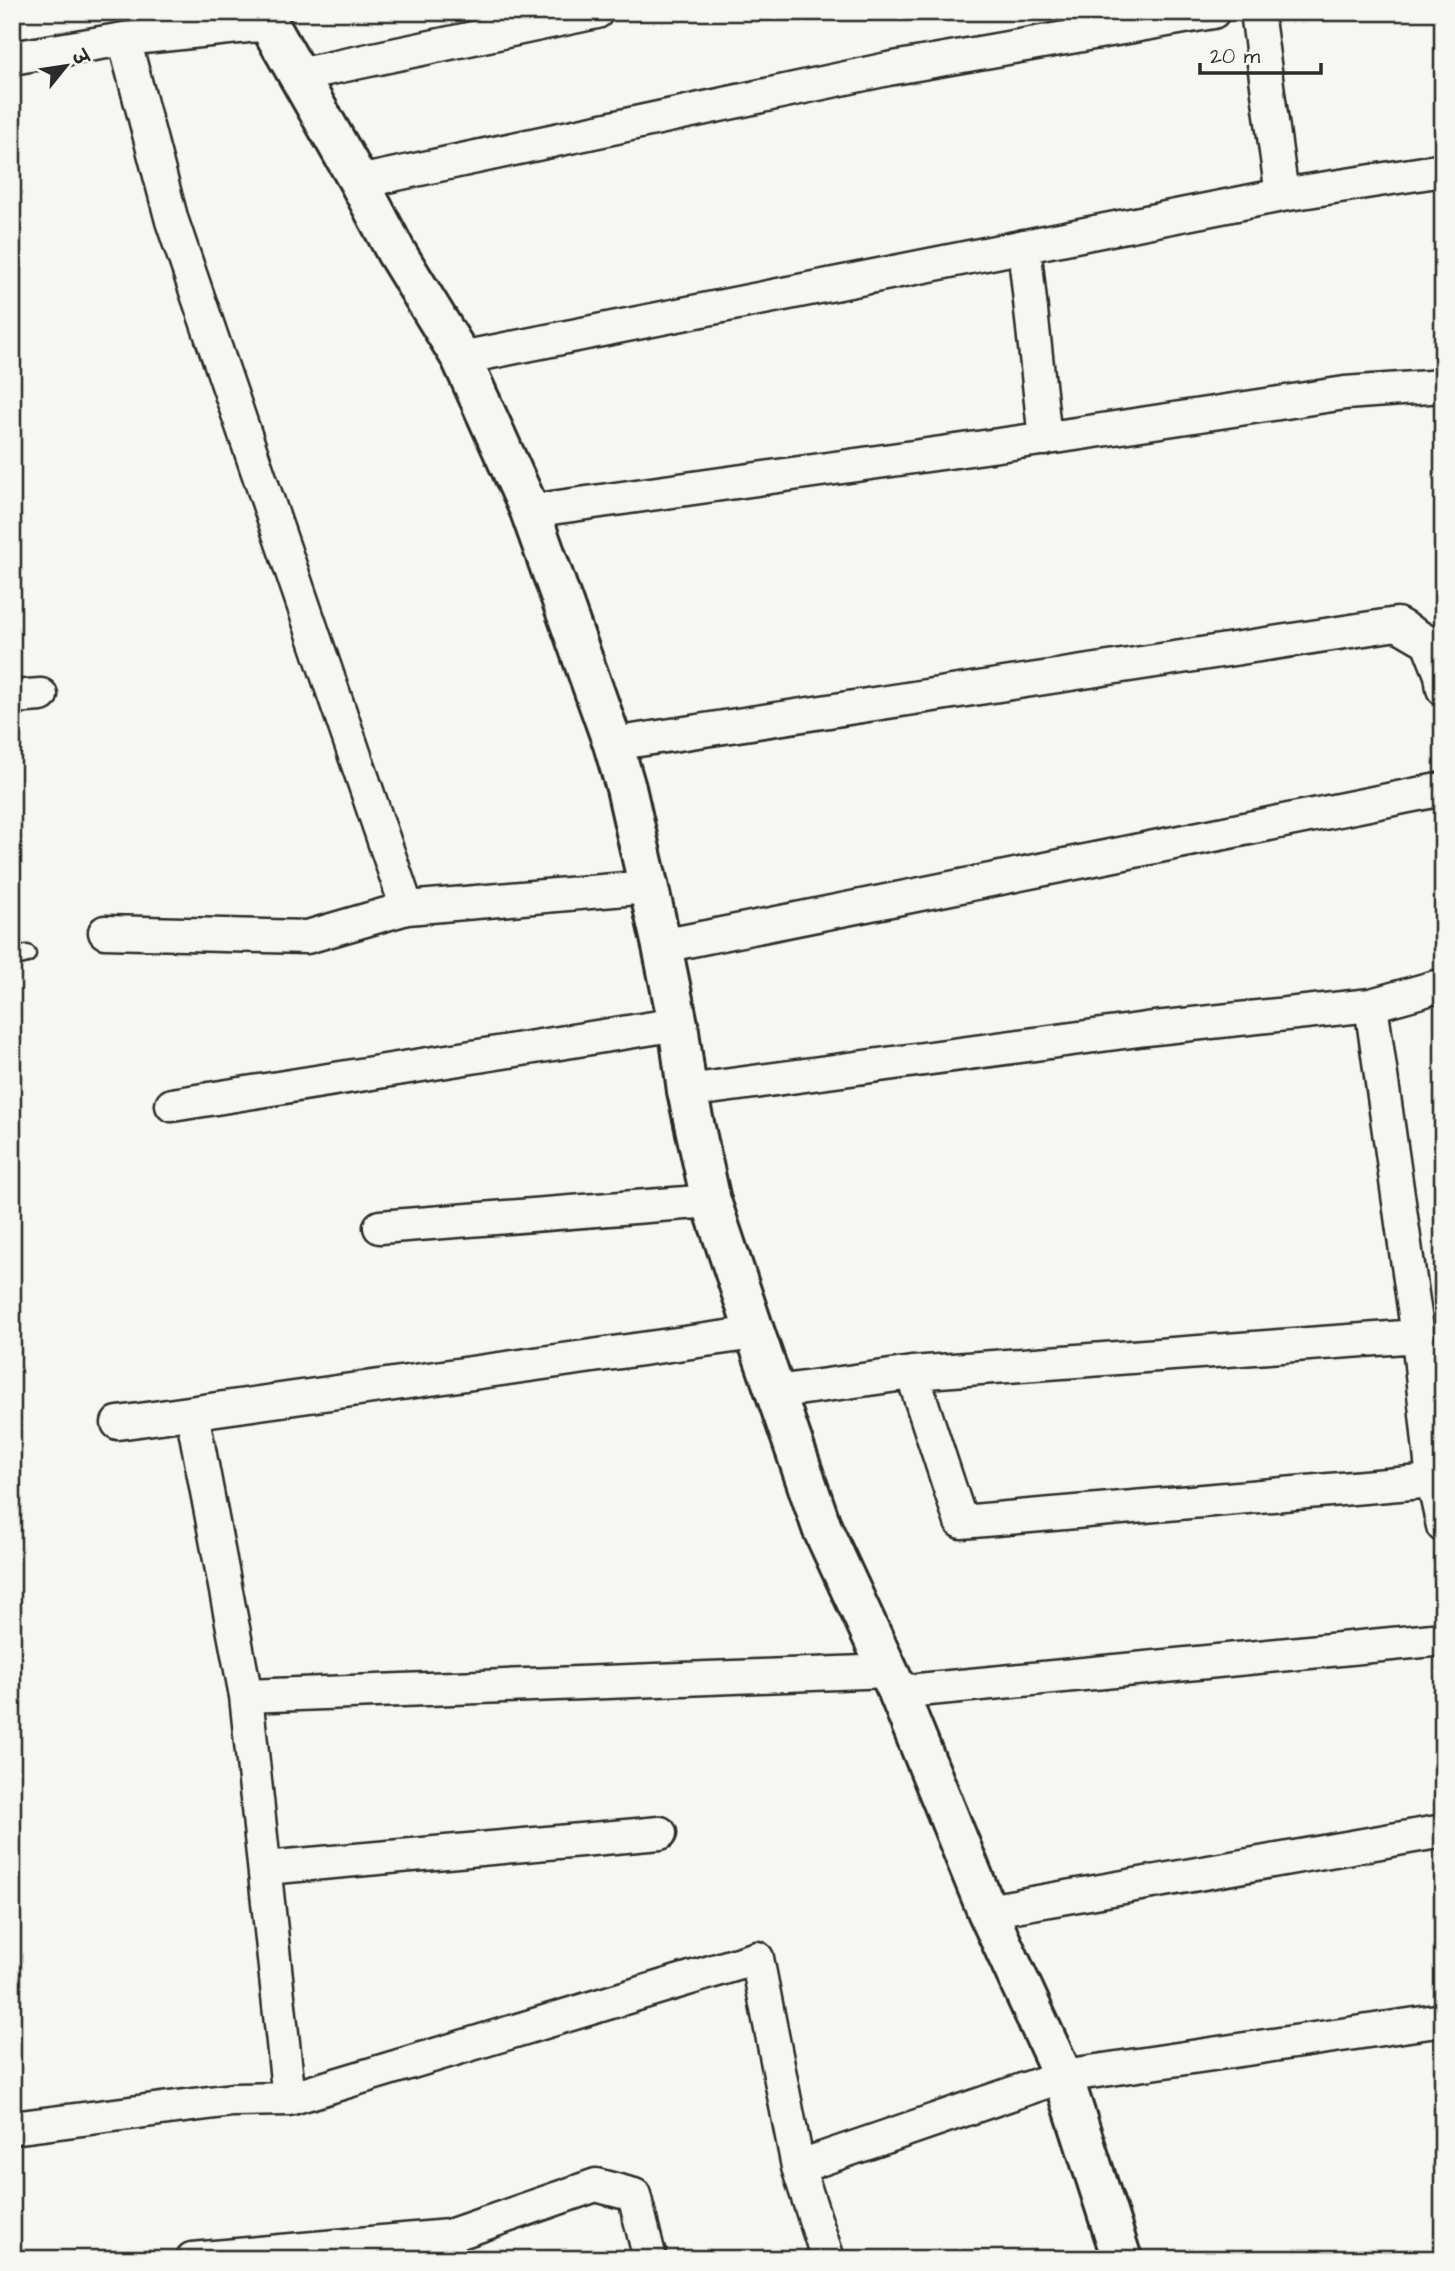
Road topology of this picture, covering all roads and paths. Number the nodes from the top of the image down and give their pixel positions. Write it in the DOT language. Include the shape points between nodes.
graph roads {
  1 [pos="597,12"];
  2 [pos="1213,12"];
  3 [pos="1257,12"];
  4 [pos="265,18"];
  5 [pos="124,39"];
  6 [pos="12,58"];
  7 [pos="298,75"];
  8 [pos="1443,170"];
  9 [pos="359,183"];
  10 [pos="1282,195"];
  11 [pos="1024,246"];
  12 [pos="461,358"];
  13 [pos="1443,386"];
  14 [pos="1045,439"];
  15 [pos="530,510"];
  16 [pos="1443,689"];
  17 [pos="613,744"];
  18 [pos="1443,789"];
  19 [pos="648,887"];
  20 [pos="407,908"];
  21 [pos="105,932"];
  22 [pos="662,946"];
  23 [pos="1443,985"];
  24 [pos="1371,1005"];
  25 [pos="678,1024"];
  26 [pos="687,1091"];
  27 [pos="172,1105"];
  28 [pos="711,1201"];
  29 [pos="380,1227"];
  30 [pos="755,1333"];
  31 [pos="1418,1336"];
  32 [pos="912,1373"];
  33 [pos="776,1392"];
  34 [pos="192,1413"];
  35 [pos="118,1423"];
  36 [pos="1433,1481"];
  37 [pos="1443,1526"];
  38 [pos="1443,1639"];
  39 [pos="894,1682"];
  40 [pos="246,1696"];
  41 [pos="1443,1831"];
  42 [pos="660,1833"];
  43 [pos="265,1868"];
  44 [pos="987,1911"];
  45 [pos="1443,2020"];
  46 [pos="1063,2076"];
  47 [pos="289,2099"];
  48 [pos="12,2128"];
  49 [pos="798,2167"];
  50 [pos="192,2259"];
  51 [pos="650,2259"];
  52 [pos="828,2259"];
  53 [pos="1122,2259"];
  1 -- 7 [label="street"];
  2 -- 9 [label="street" via="888,69"];
  3 -- 10 [label="street"];
  4 -- 5 [label="street"];
  4 -- 7 [label="street"];
  5 -- 6 [label="street"];
  5 -- 20 [label="street" via="172,221"];
  7 -- 9 [label="street"];
  8 -- 10 [label="street"];
  9 -- 12 [label="street"];
  10 -- 11 [label="street"];
  11 -- 12 [label="street"];
  11 -- 14 [label="street"];
  12 -- 15 [label="street"];
  13 -- 14 [label="street" via="1345,393"];
  14 -- 15 [label="street"];
  15 -- 17 [label="street"];
  16 -- 17 [label="street" via="1428,642 1397,624"];
  17 -- 19 [label="street"];
  18 -- 22 [label="street"];
  19 -- 20 [label="street"];
  19 -- 22 [label="street"];
  20 -- 21 [label="street" via="307,937"];
  22 -- 25 [label="street"];
  23 -- 24 [label="street"];
  24 -- 26 [label="street" via="1146,1029"];
  24 -- 31 [label="street"];
  25 -- 26 [label="street"];
  25 -- 27 [label="street"];
  26 -- 28 [label="street"];
  28 -- 29 [label="street"];
  28 -- 30 [label="street"];
  30 -- 33 [label="street"];
  30 -- 34 [label="street"];
  31 -- 32 [label="street"];
  31 -- 36 [label="street"];
  32 -- 33 [label="street"];
  32 -- 36 [label="street" via="961,1522"];
  33 -- 39 [label="street" via="822,1528"];
  34 -- 35 [label="street"];
  34 -- 40 [label="street"];
  36 -- 37 [label="street"];
  38 -- 39 [label="street"];
  39 -- 40 [label="street"];
  39 -- 44 [label="street"];
  40 -- 43 [label="street"];
  41 -- 44 [label="street"];
  42 -- 43 [label="street"];
  43 -- 47 [label="street"];
  44 -- 46 [label="street"];
  45 -- 46 [label="street"];
  46 -- 49 [label="street"];
  46 -- 53 [label="street"];
  47 -- 48 [label="street" via="232,2100"];
  47 -- 49 [label="street" via="757,1958"];
  49 -- 52 [label="street"];
  50 -- 51 [label="street" via="449,2236 596,2185 634,2195"];
}
